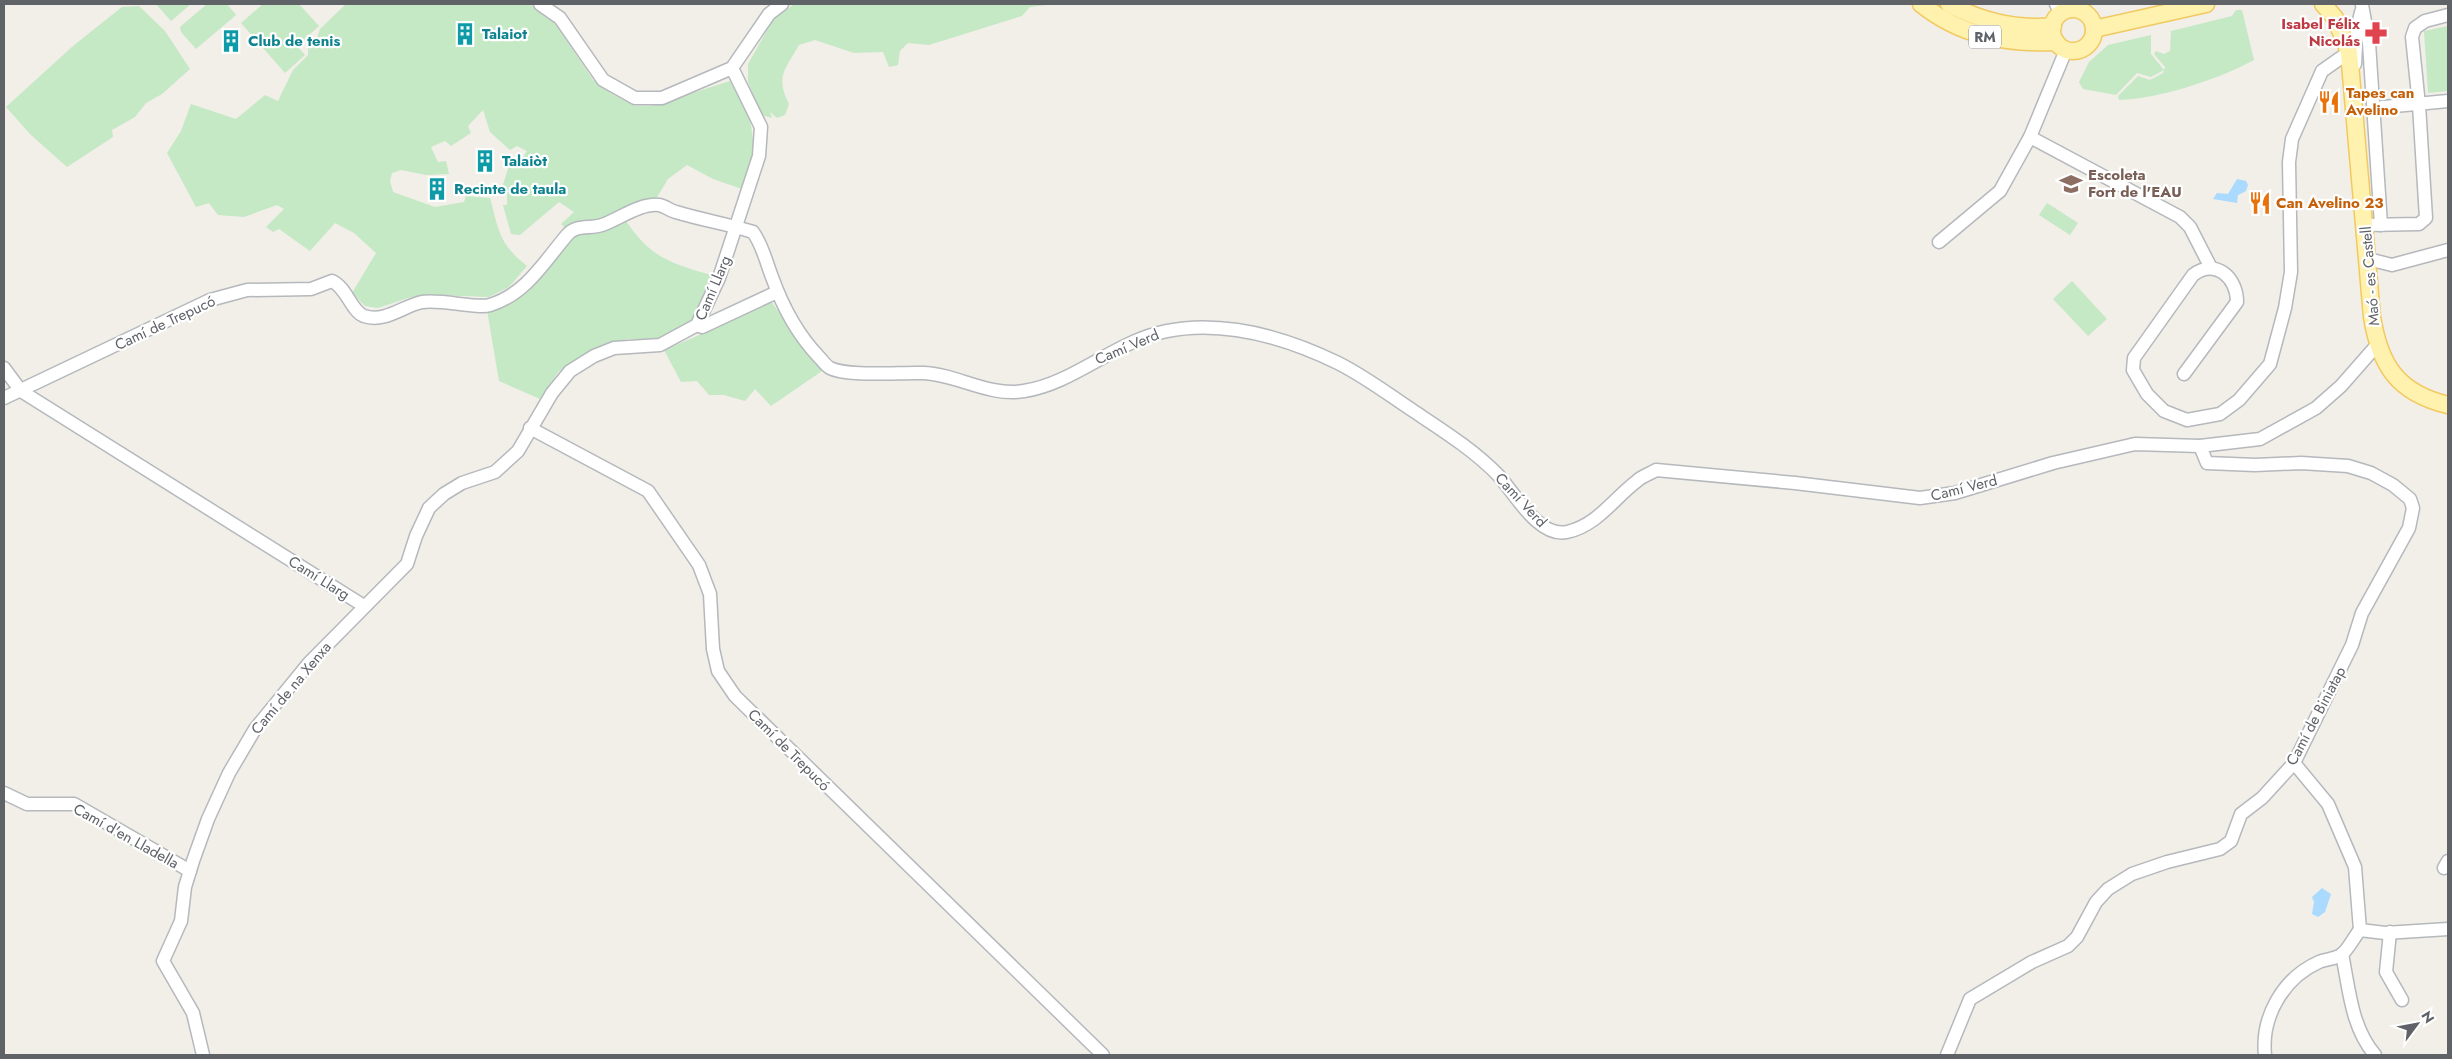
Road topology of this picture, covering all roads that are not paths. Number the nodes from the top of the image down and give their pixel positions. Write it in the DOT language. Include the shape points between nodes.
graph roads {
  1 [pos="540,4"];
  2 [pos="782,4"];
  3 [pos="1920,4"];
  4 [pos="1949,4"];
  5 [pos="2157,4"];
  6 [pos="2206,4"];
  7 [pos="2323,4"];
  8 [pos="2338,4"];
  9 [pos="2362,4"];
  10 [pos="2057,14"];
  11 [pos="2448,15"];
  12 [pos="2093,24"];
  13 [pos="2061,46"];
  14 [pos="2349,51"];
  15 [pos="732,68"];
  16 [pos="2354,91"];
  17 [pos="2448,101"];
  18 [pos="2419,105"];
  19 [pos="2373,108"];
  20 [pos="2030,136"];
  21 [pos="2373,225"];
  22 [pos="737,227"];
  23 [pos="1939,242"];
  24 [pos="2448,250"];
  25 [pos="2368,259"];
  26 [pos="2210,266"];
  27 [pos="777,292"];
  28 [pos="698,325"];
  29 [pos="2377,345"];
  30 [pos="4,368"];
  31 [pos="2184,374"];
  32 [pos="22,390"];
  33 [pos="4,398"];
  34 [pos="2448,405"];
  35 [pos="530,428"];
  36 [pos="2200,446"];
  37 [pos="364,606"];
  38 [pos="2294,763"];
  39 [pos="4,793"];
  40 [pos="190,871"];
  41 [pos="2448,929"];
  42 [pos="2360,930"];
  43 [pos="2390,932"];
  44 [pos="2342,954"];
  45 [pos="2402,1000"];
  46 [pos="203,1055"];
  47 [pos="1104,1055"];
  48 [pos="1948,1055"];
  49 [pos="2265,1055"];
  50 [pos="2375,1055"];
  1 -- 15 [label="street" via="560,18 603,80 635,98 662,98"];
  2 -- 15 [label="street" via="769,14"];
  3 -- 13 [label="main road, RM" via="1940,18 1984,36"];
  4 -- 10 [label="main road, RM" via="1981,19 2035,28"];
  5 -- 12 [label="main road"];
  6 -- 12 [label="main road"];
  7 -- 14 [label="main road" via="2335,18"];
  8 -- 14 [label="main road, Maó - es Castell" via="2349,30"];
  9 -- 16 [label="street" via="2357,29"];
  9 -- 19 [label="street"];
  10 -- 12 [label="main road, RM" via="2078,9 2086,13"];
  10 -- 13 [label="main road" via="2053,35"];
  11 -- 18 [label="street" via="2425,21 2415,28 2412,37"];
  12 -- 13 [label="main road, RM" via="2089,44 2082,49"];
  13 -- 20 [label="street"];
  14 -- 16 [label="main road, Maó - es Castell"];
  14 -- 26 [label="street" via="2322,71 2292,139 2288,162 2291,272 2270,364 2239,400 2220,414 2187,420 2164,411 2147,394 2133,370 2134,358 2193,275"];
  15 -- 22 [label="street, Camí Llarg" via="762,127 759,156"];
  16 -- 21 [label="main road, Maó - es Castell"];
  17 -- 18 [label="street"];
  18 -- 19 [label="street"];
  18 -- 21 [label="street" via="2426,218 2419,224"];
  19 -- 21 [label="street"];
  20 -- 23 [label="street" via="2000,191"];
  20 -- 26 [label="street" via="2180,217 2190,227"];
  21 -- 25 [label="main road, Maó - es Castell"];
  22 -- 27 [label="street, Camí Verd" via="753,232 760,242"];
  22 -- 28 [label="street, Camí Llarg"];
  22 -- 32 [label="street, Camí de Trepucó" via="674,212 659,205 630,212 602,225 580,227 567,234 522,288 488,306 422,302 382,317 372,317 362,315 344,290 332,280 311,289 246,290 210,300"];
  24 -- 25 [label="street" via="2392,265"];
  25 -- 29 [label="main road, Maó - es Castell"];
  26 -- 31 [label="street" via="2224,273 2232,282 2237,291 2237,302"];
  27 -- 28 [label="street" via="702,327"];
  27 -- 36 [label="street, Camí Verd" via="812,350 830,368 850,372 927,373 991,391 1022,392 1051,383 1135,340 1166,330 1204,326 1261,335 1340,364 1424,418 1472,451 1532,517 1550,531 1566,532 1600,516 1638,480 1656,470 1920,498 1955,493 2062,461 2134,444"];
  28 -- 35 [label="street, Camí Llarg" via="660,345 614,348 594,356 570,371"];
  29 -- 34 [label="main road, Maó - es Castell" via="2386,364 2402,384 2423,398"];
  29 -- 36 [label="street, Camí Verd" via="2335,392 2291,423 2260,439"];
  30 -- 32 [label="street, Camí Llarg"];
  32 -- 33 [label="street"];
  32 -- 37 [label="street, Camí Llarg"];
  35 -- 37 [label="street, Camí Llarg" via="518,451 495,472 462,483 429,508 407,564"];
  35 -- 47 [label="street, Camí de Trepucó" via="648,491 699,565 710,594 713,649 718,671 734,696"];
  36 -- 38 [label="street, Camí de Biniatap" via="2207,463 2348,466 2393,485 2410,499 2413,508 2408,528 2362,613 2352,645"];
  37 -- 40 [label="street, Camí de na Xenxa" via="309,663 255,729 228,773"];
  38 -- 42 [label="street" via="2328,804 2354,867"];
  38 -- 48 [label="street, Camí de Biniatap" via="2262,798 2241,814 2231,841 2220,849 2132,874 2108,889 2096,902 2077,937 2068,946 2032,962 1970,999"];
  39 -- 40 [label="street, Camí d'en Lladella" via="26,804 74,804"];
  40 -- 46 [label="street, Camí de na Xenxa" via="181,921 163,960 193,1013"];
  41 -- 43 [label="street"];
  42 -- 43 [label="street"];
  42 -- 44 [label="street"];
  43 -- 45 [label="street" via="2386,972"];
  44 -- 49 [label="street" via="2299,973 2280,996 2272,1007 2265,1029"];
  44 -- 50 [label="street" via="2352,1011"];
}
